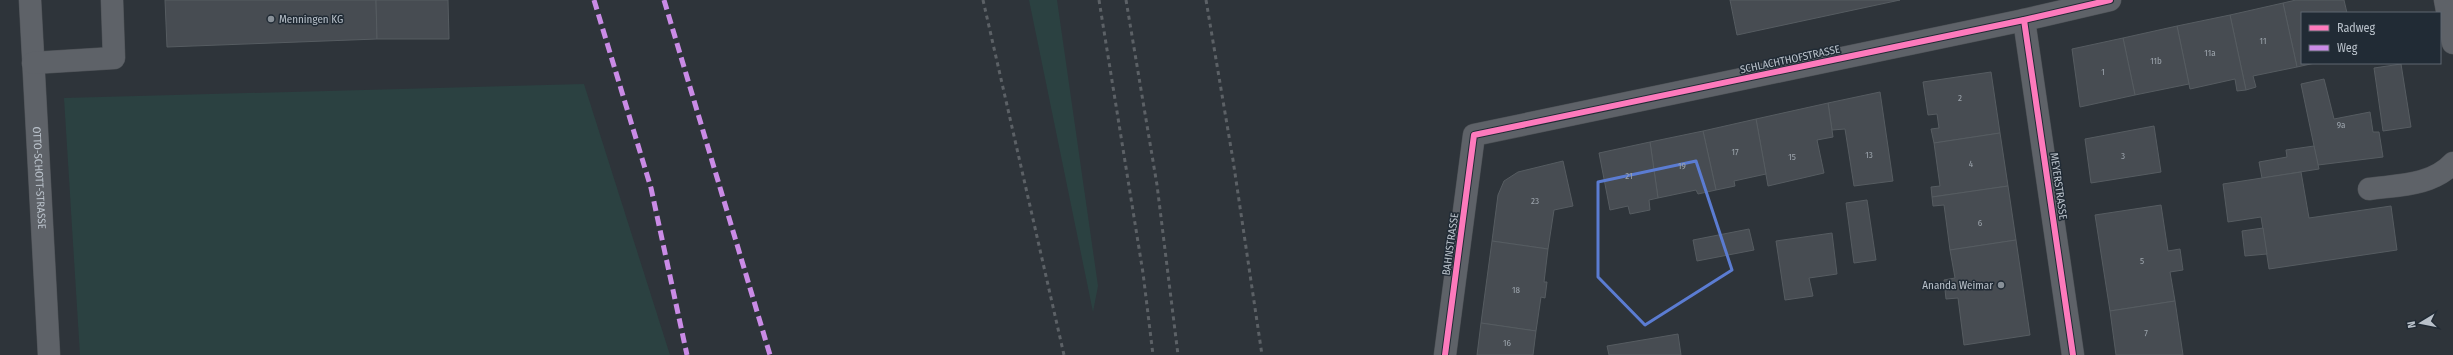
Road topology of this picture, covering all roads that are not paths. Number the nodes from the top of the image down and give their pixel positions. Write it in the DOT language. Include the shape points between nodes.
graph roads {
  1 [pos="30,0"];
  2 [pos="112,0"];
  3 [pos="2110,0"];
  4 [pos="2445,0"];
  5 [pos="2024,20"];
  6 [pos="2453,43"];
  7 [pos="33,63"];
  8 [pos="1474,135"];
  9 [pos="2453,164"];
  10 [pos="2369,189"];
  11 [pos="49,355"];
  12 [pos="1445,355"];
  13 [pos="2073,355"];
  1 -- 7 [label="street, OTTO-SCHOTT-STRASSE"];
  2 -- 7 [label="street" via="114,58"];
  3 -- 5 [label="street, SCHLACHTHOFSTRASSE"];
  4 -- 6 [label="street"];
  5 -- 8 [label="street, SCHLACHTHOFSTRASSE"];
  5 -- 13 [label="street, MEYERSTRASSE"];
  7 -- 11 [label="street, OTTO-SCHOTT-STRASSE"];
  8 -- 12 [label="street, BAHNSTRASSE"];
  9 -- 10 [label="street" via="2445,172 2421,182"];
}
